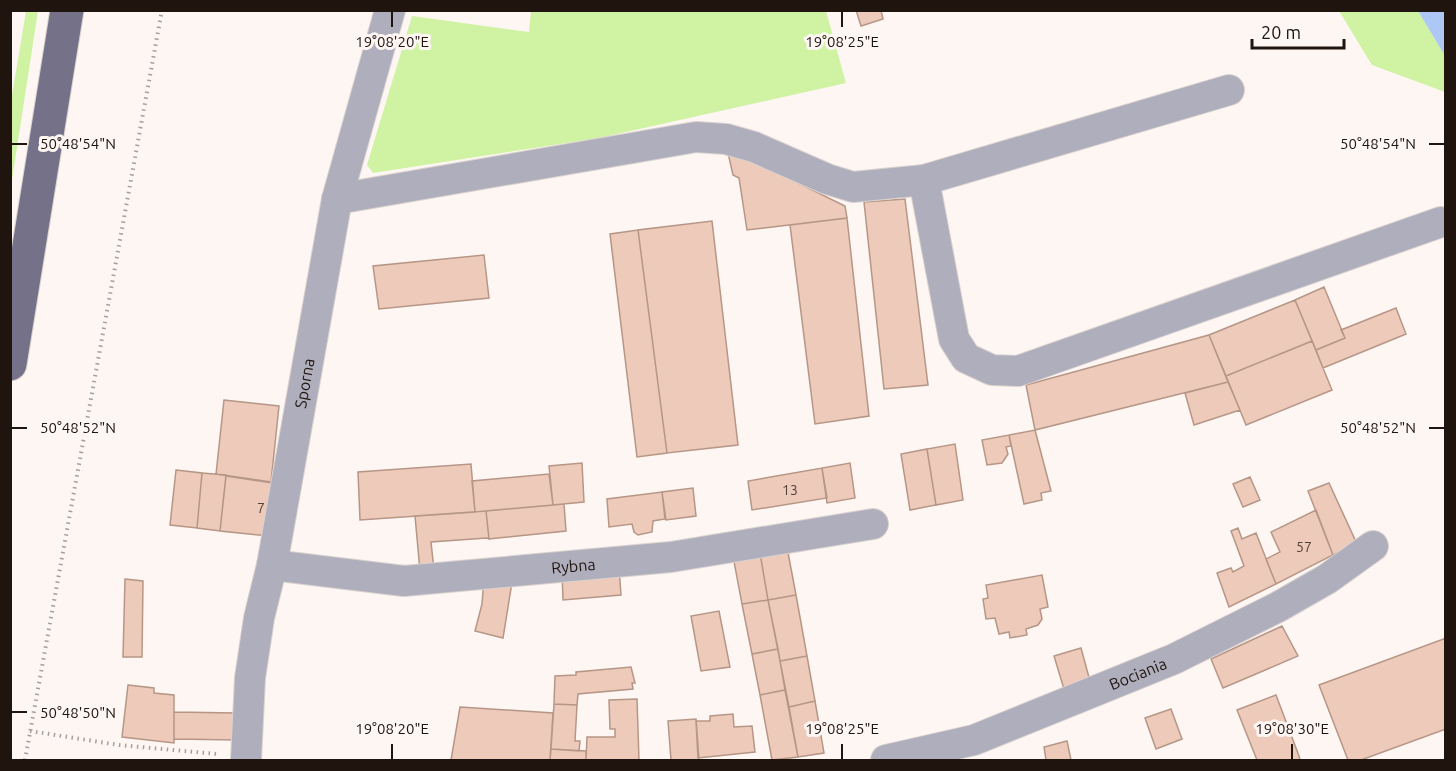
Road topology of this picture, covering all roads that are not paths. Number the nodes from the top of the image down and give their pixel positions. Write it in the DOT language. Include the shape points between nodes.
graph roads {
  1 [pos="67,10"];
  2 [pos="390,10"];
  3 [pos="1229,90"];
  4 [pos="924,180"];
  5 [pos="338,199"];
  6 [pos="1441,222"];
  7 [pos="10,364"];
  8 [pos="873,524"];
  9 [pos="1372,546"];
  10 [pos="272,565"];
  11 [pos="246,759"];
  12 [pos="886,760"];
  1 -- 7 [label="main road"];
  2 -- 5 [label="street, Sporna"];
  3 -- 4 [label="street"];
  4 -- 5 [label="street" via="853,186 827,179 754,147 726,139 696,137"];
  4 -- 6 [label="street" via="954,339 966,358 992,370 1018,371"];
  5 -- 10 [label="street, Sporna"];
  8 -- 10 [label="street, Rybna" via="671,557 404,581"];
  9 -- 12 [label="street, Bociania" via="1327,579 1278,607 1174,658 974,740"];
  10 -- 11 [label="street, Sporna" via="250,678"];
}
